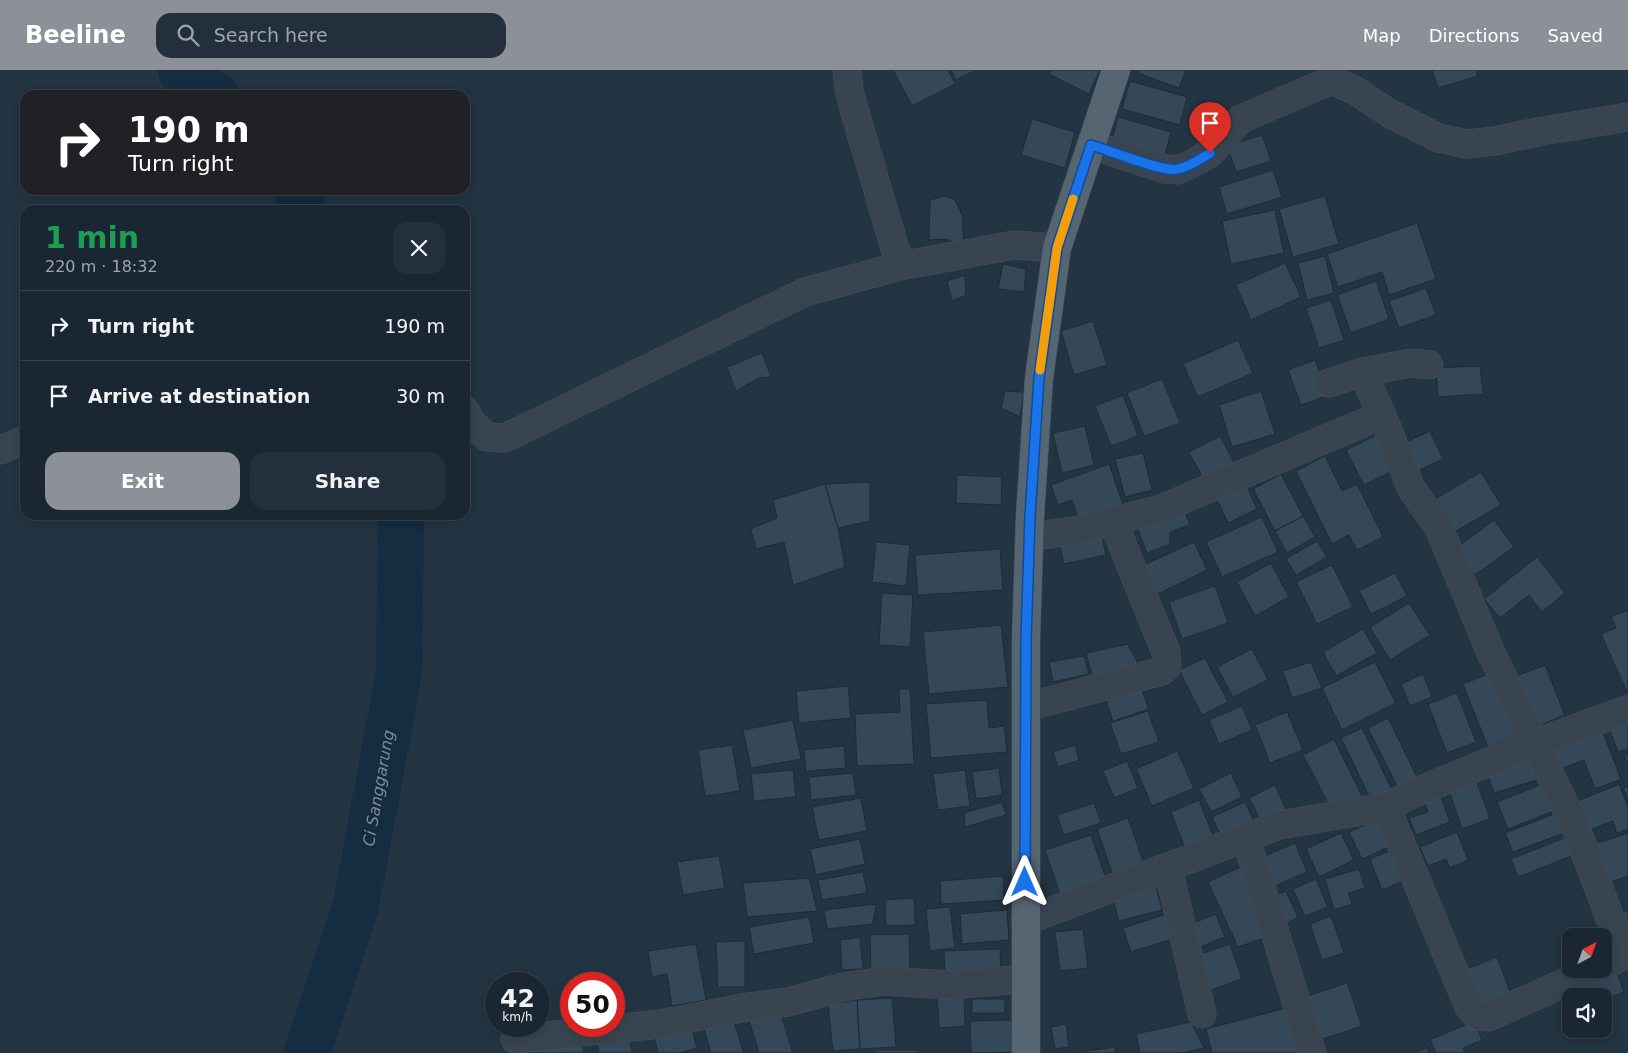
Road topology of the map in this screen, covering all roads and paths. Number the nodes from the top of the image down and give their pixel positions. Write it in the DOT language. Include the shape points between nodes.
graph roads {
  1 [pos="847,70"];
  2 [pos="1116,70"];
  3 [pos="1628,117"];
  4 [pos="1091,145"];
  5 [pos="1057,248"];
  6 [pos="900,266"];
  7 [pos="1430,365"];
  8 [pos="1362,372"];
  9 [pos="1330,384"];
  10 [pos="1382,415"];
  11 [pos="470,419"];
  12 [pos="20,442"];
  13 [pos="0,450"];
  14 [pos="1114,521"];
  15 [pos="1029,537"];
  16 [pos="1027,707"];
  17 [pos="1628,709"];
  18 [pos="1535,743"];
  19 [pos="1386,807"];
  20 [pos="1246,838"];
  21 [pos="1168,868"];
  22 [pos="1025,921"];
  23 [pos="1612,961"];
  24 [pos="1575,978"];
  25 [pos="1024,979"];
  26 [pos="1202,1014"];
  27 [pos="515,1039"];
  28 [pos="1026,1053"];
  29 [pos="1312,1053"];
  1 -- 6 [label="street" via="854,109"];
  2 -- 4 [label="main road"];
  3 -- 4 [label="street" via="1467,144 1439,138 1390,113 1356,90 1332,80 1242,119 1210,153 1178,170 1165,169"];
  4 -- 5 [label="main road"];
  5 -- 6 [label="street" via="1014,245"];
  5 -- 15 [label="main road" via="1039,378"];
  6 -- 11 [label="street" via="805,292 505,438 487,437"];
  7 -- 8 [label="street" via="1412,363"];
  8 -- 9 [label="street"];
  8 -- 10 [label="street"];
  10 -- 14 [label="street" via="1158,510"];
  10 -- 18 [label="street" via="1411,488 1439,528 1491,653"];
  12 -- 13 [label="street"];
  14 -- 15 [label="street"];
  14 -- 16 [label="street" via="1166,652 1167,666 1162,671"];
  15 -- 16 [label="main road"];
  16 -- 22 [label="main road"];
  17 -- 18 [label="street"];
  18 -- 19 [label="street"];
  18 -- 23 [label="street" via="1575,826 1620,944 1622,952"];
  19 -- 20 [label="street" via="1279,825"];
  19 -- 24 [label="street" via="1468,1005 1478,1016 1488,1017"];
  20 -- 21 [label="street"];
  20 -- 29 [label="street"];
  21 -- 22 [label="street"];
  21 -- 26 [label="street"];
  22 -- 25 [label="main road"];
  25 -- 27 [label="street" via="950,985 883,981 843,987 788,1002 660,1024"];
  25 -- 28 [label="main road"];
}
